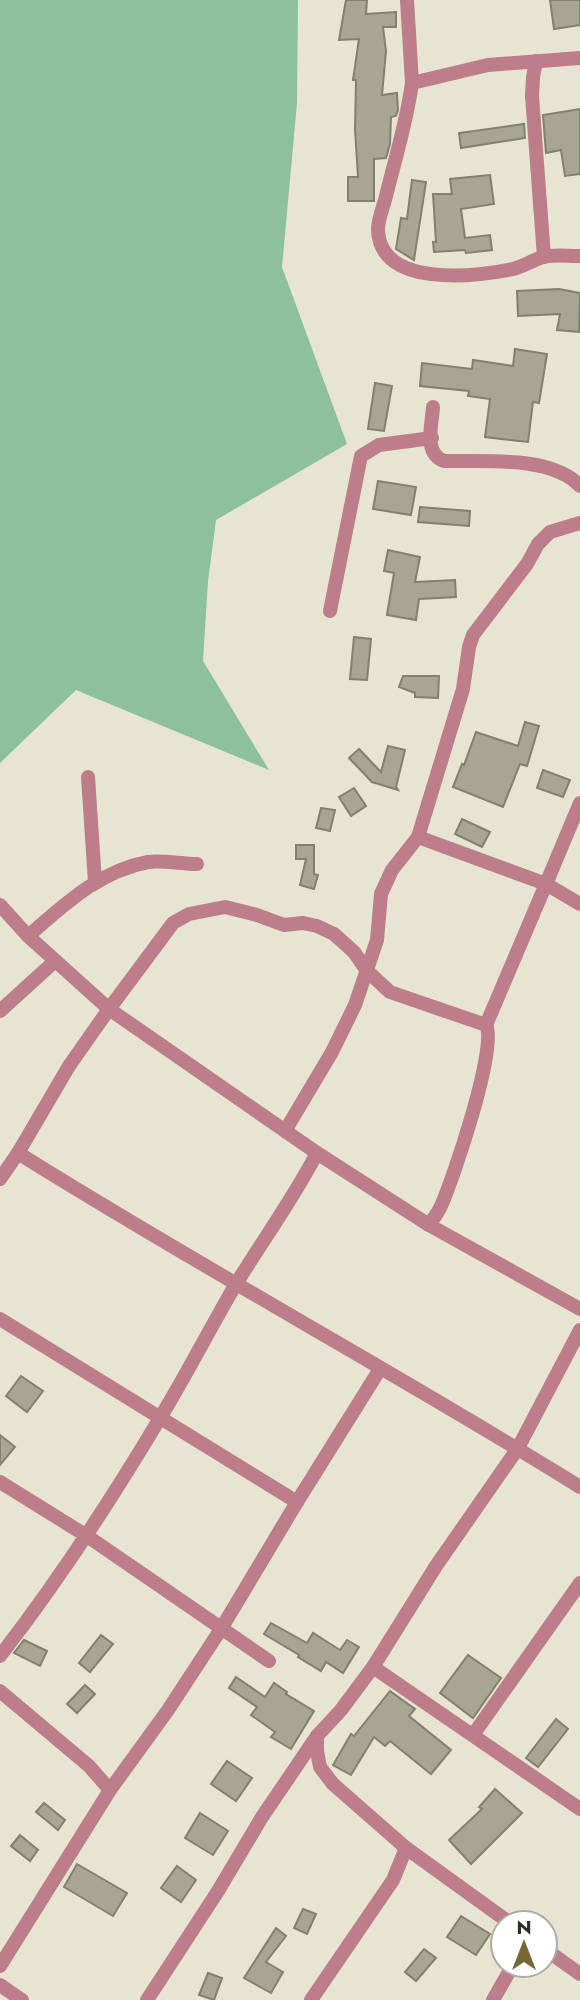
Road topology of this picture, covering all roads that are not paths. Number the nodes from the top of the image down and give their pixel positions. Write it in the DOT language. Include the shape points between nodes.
graph roads {
  1 [pos="407,0"];
  2 [pos="580,58"];
  3 [pos="536,61"];
  4 [pos="412,83"];
  5 [pos="580,256"];
  6 [pos="544,257"];
  7 [pos="433,407"];
  8 [pos="432,438"];
  9 [pos="580,486"];
  10 [pos="580,523"];
  11 [pos="330,611"];
  12 [pos="88,777"];
  13 [pos="580,803"];
  14 [pos="418,837"];
  15 [pos="197,864"];
  16 [pos="95,883"];
  17 [pos="546,884"];
  18 [pos="580,904"];
  19 [pos="2,911"];
  20 [pos="28,936"];
  21 [pos="55,961"];
  22 [pos="366,971"];
  23 [pos="109,1009"];
  24 [pos="0,1011"];
  25 [pos="486,1025"];
  26 [pos="285,1131"];
  27 [pos="18,1153"];
  28 [pos="317,1153"];
  29 [pos="0,1179"];
  30 [pos="429,1225"];
  31 [pos="237,1283"];
  32 [pos="580,1310"];
  33 [pos="0,1319"];
  34 [pos="580,1330"];
  35 [pos="380,1369"];
  36 [pos="161,1417"];
  37 [pos="518,1448"];
  38 [pos="0,1482"];
  39 [pos="580,1487"];
  40 [pos="297,1502"];
  41 [pos="87,1536"];
  42 [pos="580,1583"];
  43 [pos="221,1629"];
  44 [pos="0,1656"];
  45 [pos="269,1661"];
  46 [pos="373,1667"];
  47 [pos="0,1691"];
  48 [pos="473,1735"];
  49 [pos="317,1736"];
  50 [pos="110,1790"];
  51 [pos="580,1809"];
  52 [pos="406,1848"];
  53 [pos="491,1909"];
  54 [pos="559,1959"];
  55 [pos="0,1966"];
  56 [pos="580,1974"];
  57 [pos="505,1979"];
  58 [pos="0,1985"];
  59 [pos="22,2000"];
  60 [pos="147,2000"];
  61 [pos="311,2000"];
  62 [pos="493,2000"];
  1 -- 4 [label="street"];
  2 -- 3 [label="street"];
  3 -- 4 [label="street" via="488,65"];
  3 -- 6 [label="street" via="532,96"];
  4 -- 6 [label="street" via="379,229 385,252 395,264 419,272 455,275 487,274"];
  5 -- 6 [label="street"];
  7 -- 8 [label="street"];
  8 -- 9 [label="street" via="433,455 444,461 534,465 558,471"];
  8 -- 11 [label="street" via="379,445 361,456"];
  10 -- 14 [label="street" via="550,532 538,544 473,635 463,689"];
  12 -- 16 [label="street"];
  13 -- 17 [label="street"];
  14 -- 17 [label="street"];
  14 -- 22 [label="street" via="385,881 377,940"];
  15 -- 16 [label="street" via="149,862"];
  16 -- 20 [label="street"];
  17 -- 18 [label="street"];
  17 -- 25 [label="street"];
  19 -- 20 [label="street"];
  20 -- 21 [label="street"];
  21 -- 23 [label="street"];
  21 -- 24 [label="street"];
  22 -- 23 [label="street" via="354,952 317,926 284,925 225,907 208,909 173,923"];
  22 -- 25 [label="street" via="390,992"];
  22 -- 26 [label="street" via="332,1052"];
  23 -- 26 [label="street"];
  23 -- 27 [label="street"];
  25 -- 30 [label="street" via="488,1055 457,1162 440,1209"];
  26 -- 28 [label="street"];
  27 -- 29 [label="street"];
  27 -- 31 [label="street" via="127,1222"];
  28 -- 30 [label="street"];
  28 -- 31 [label="street"];
  30 -- 32 [label="street"];
  31 -- 35 [label="street"];
  31 -- 36 [label="street"];
  33 -- 36 [label="street"];
  34 -- 37 [label="street"];
  35 -- 37 [label="street"];
  35 -- 40 [label="street"];
  36 -- 40 [label="street"];
  36 -- 41 [label="street"];
  37 -- 39 [label="street"];
  37 -- 46 [label="street"];
  38 -- 41 [label="street"];
  40 -- 43 [label="street"];
  41 -- 43 [label="street"];
  41 -- 44 [label="street"];
  42 -- 48 [label="street"];
  43 -- 45 [label="street"];
  43 -- 50 [label="street"];
  46 -- 48 [label="street"];
  46 -- 49 [label="street"];
  47 -- 50 [label="street" via="89,1766"];
  48 -- 51 [label="street"];
  49 -- 52 [label="street" via="324,1773"];
  49 -- 60 [label="street"];
  50 -- 55 [label="street"];
  52 -- 53 [label="street"];
  52 -- 61 [label="street" via="393,1881"];
  54 -- 56 [label="street"];
  57 -- 62 [label="street"];
  58 -- 59 [label="street"];
}
